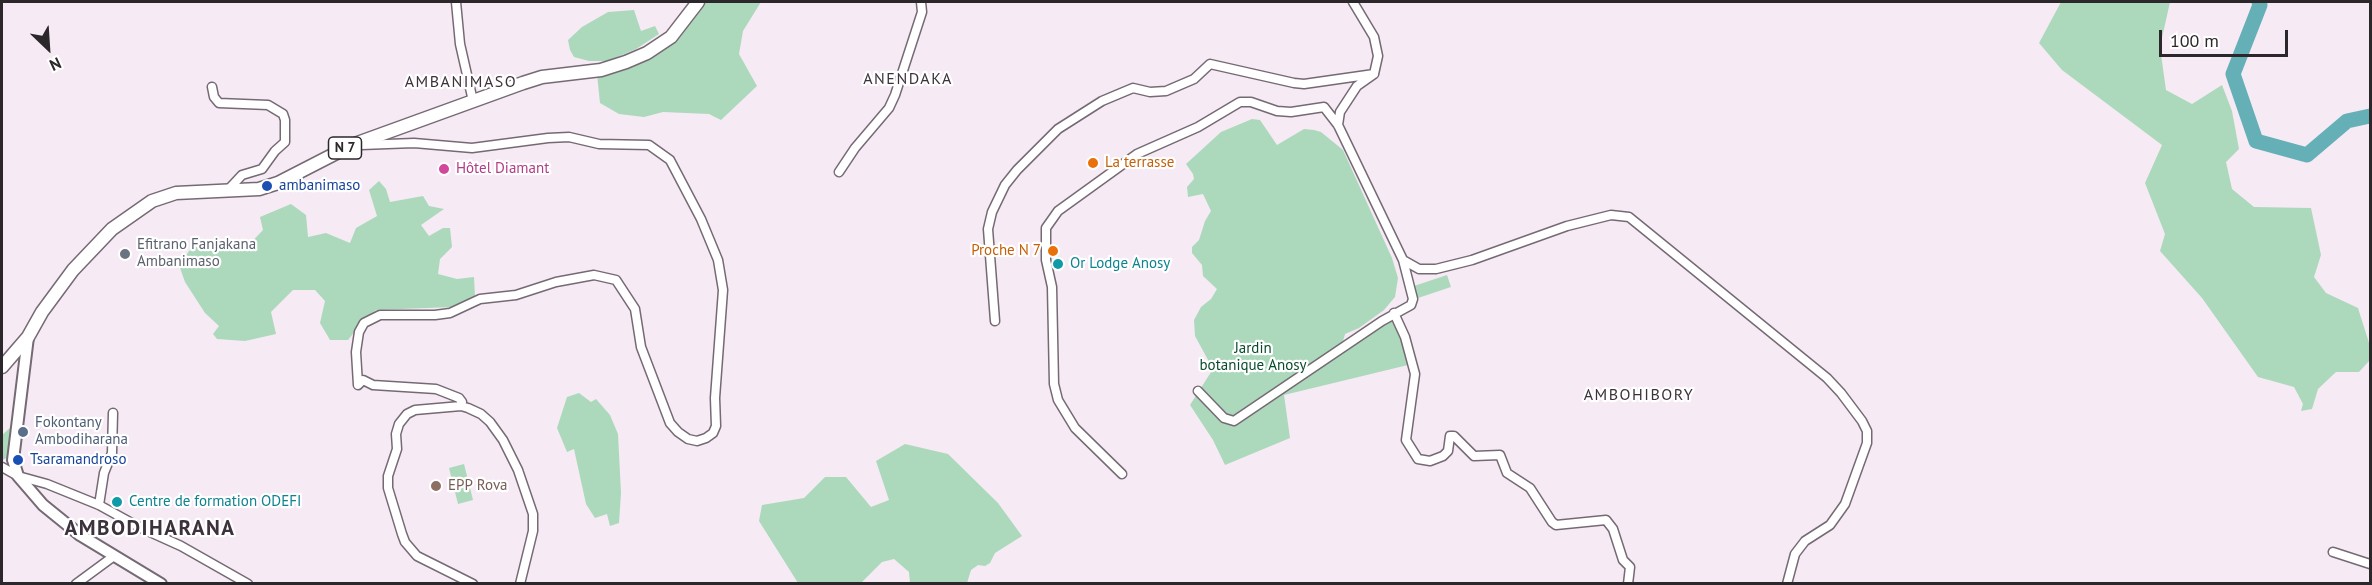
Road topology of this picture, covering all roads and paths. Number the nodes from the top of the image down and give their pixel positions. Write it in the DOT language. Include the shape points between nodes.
graph roads {
  1 [pos="456,2"];
  2 [pos="698,2"];
  3 [pos="921,2"];
  4 [pos="928,2"];
  5 [pos="1353,2"];
  6 [pos="922,12"];
  7 [pos="1374,74"];
  8 [pos="212,87"];
  9 [pos="473,101"];
  10 [pos="1338,125"];
  11 [pos="352,145"];
  12 [pos="839,172"];
  13 [pos="228,190"];
  14 [pos="1403,260"];
  15 [pos="1394,313"];
  16 [pos="995,321"];
  17 [pos="28,337"];
  18 [pos="2,367"];
  19 [pos="1198,391"];
  20 [pos="460,406"];
  21 [pos="113,413"];
  22 [pos="2,467"];
  23 [pos="1122,474"];
  24 [pos="18,476"];
  25 [pos="99,505"];
  26 [pos="2333,552"];
  27 [pos="114,556"];
  28 [pos="2370,564"];
  29 [pos="76,584"];
  30 [pos="161,584"];
  31 [pos="248,584"];
  32 [pos="473,584"];
  33 [pos="520,584"];
  34 [pos="1628,584"];
  35 [pos="1787,584"];
  1 -- 9 [label="street" via="460,44"];
  2 -- 9 [label="main road, N 7" via="670,37 647,53 601,70 542,77"];
  3 -- 6 [label="street"];
  4 -- 6 [label="street"];
  5 -- 7 [label="street" via="1374,37 1378,56"];
  6 -- 12 [label="street" via="889,108"];
  7 -- 10 [label="street" via="1356,86 1340,112"];
  7 -- 16 [label="street" via="1304,84 1210,64 1194,79 1159,93 1133,88 1102,101 1058,129 1005,185 992,212 988,229"];
  8 -- 13 [label="street" via="219,103 268,105 283,114 285,120 285,142 262,169 242,175"];
  9 -- 11 [label="main road, N 7"];
  10 -- 14 [label="street"];
  10 -- 23 [label="street" via="1324,107 1291,112 1240,102 1198,127 1137,154 1051,219 1046,228 1046,260 1052,287 1054,384 1058,400 1075,428"];
  11 -- 13 [label="main road, N 7" via="278,183 259,189"];
  11 -- 20 [label="street" via="414,143 472,148 569,137 599,144 648,145 670,159 718,260 723,290 716,426 706,438 688,439 670,423 642,347 635,309 616,280 594,275 556,282 516,296 480,298 450,313 380,315 364,323 356,352 358,385 363,380 373,385 436,389 459,398"];
  13 -- 17 [label="main road, N 7" via="176,193 137,210 112,229 73,270"];
  14 -- 15 [label="street" via="1413,299 1411,305"];
  14 -- 35 [label="street" via="1419,269 1436,269 1567,226 1611,215 1629,217 1827,378 1862,421 1867,443 1845,504 1830,525 1805,541 1795,554"];
  15 -- 19 [label="street" via="1234,421 1224,418"];
  15 -- 34 [label="street" via="1415,374 1406,440 1418,459 1430,461 1443,456 1448,451 1450,436 1474,456 1500,456 1507,473 1530,488 1556,525 1606,520 1623,560 1630,567"];
  17 -- 18 [label="main road, N 7"];
  17 -- 24 [label="street" via="13,460"];
  20 -- 32 [label="street" via="407,414 396,434 397,449 388,488 405,542 417,556"];
  20 -- 33 [label="street" via="490,422 503,440 528,498 533,531"];
  21 -- 25 [label="street" via="112,453"];
  22 -- 24 [label="street"];
  24 -- 25 [label="street"];
  24 -- 27 [label="street" via="61,521"];
  25 -- 31 [label="street"];
  26 -- 28 [label="street"];
  27 -- 29 [label="street"];
  27 -- 30 [label="street"];
}
